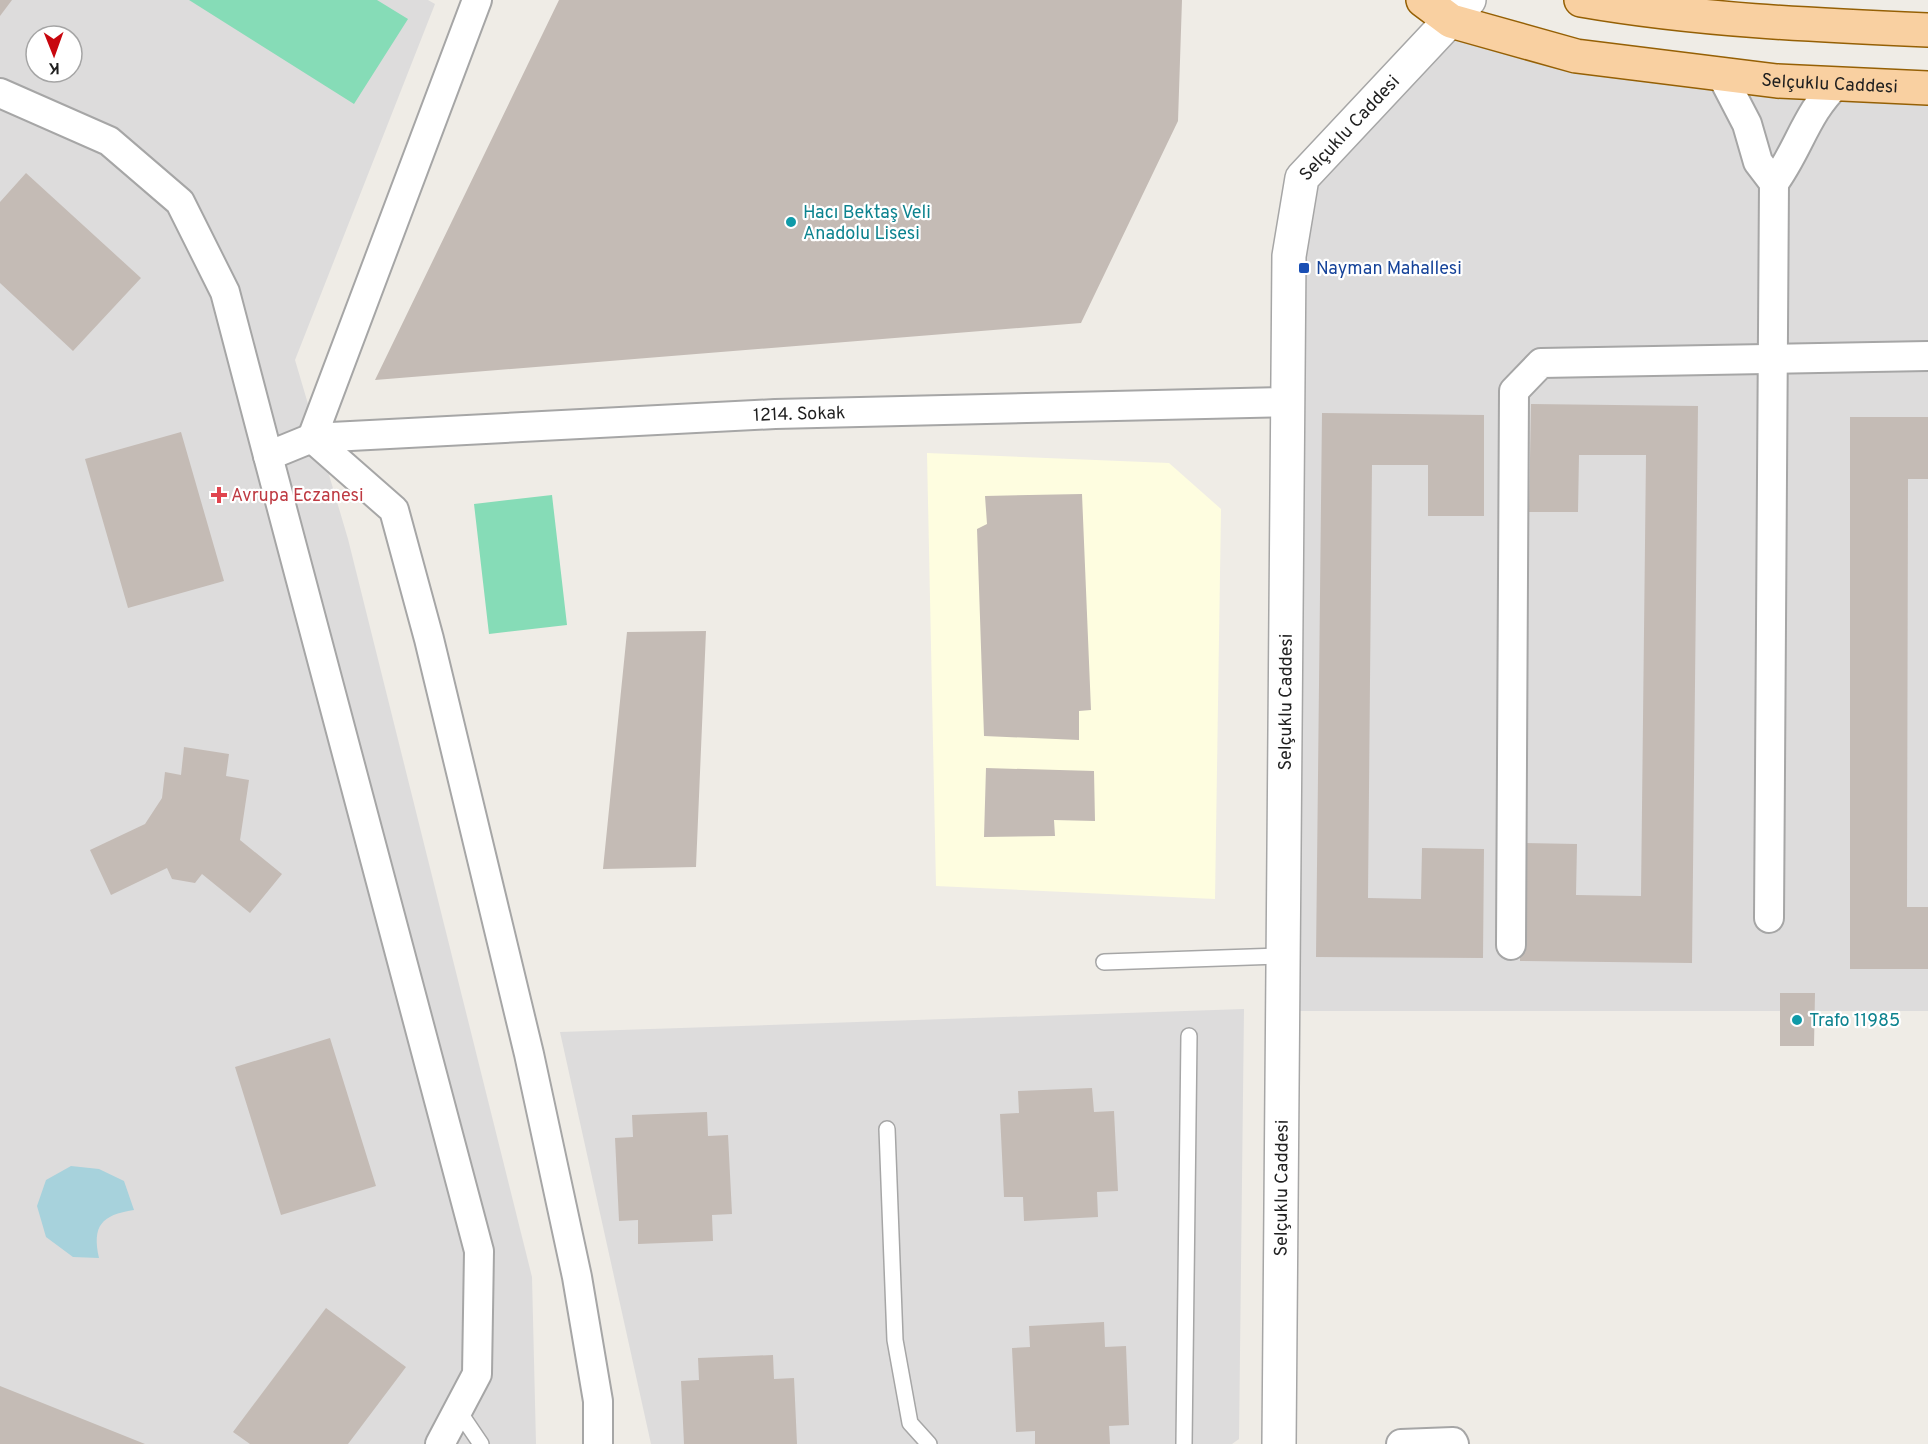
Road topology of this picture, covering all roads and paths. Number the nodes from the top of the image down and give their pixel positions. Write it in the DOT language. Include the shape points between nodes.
graph roads {
  1 [pos="477,0"];
  2 [pos="1423,0"];
  3 [pos="1581,0"];
  4 [pos="1647,6"];
  5 [pos="1460,10"];
  6 [pos="1928,30"];
  7 [pos="1721,74"];
  8 [pos="1837,84"];
  9 [pos="1928,87"];
  10 [pos="0,93"];
  11 [pos="1774,183"];
  12 [pos="1928,356"];
  13 [pos="1775,358"];
  14 [pos="1288,402"];
  15 [pos="312,438"];
  16 [pos="268,456"];
  17 [pos="1769,918"];
  18 [pos="1511,945"];
  19 [pos="1283,956"];
  20 [pos="1104,962"];
  21 [pos="1189,1036"];
  22 [pos="887,1129"];
  23 [pos="458,1410"];
  24 [pos="440,1444"];
  25 [pos="481,1444"];
  26 [pos="598,1444"];
  27 [pos="929,1444"];
  28 [pos="1184,1444"];
  29 [pos="1279,1444"];
  30 [pos="1401,1444"];
  31 [pos="1454,1444"];
  1 -- 15 [label="street"];
  2 -- 5 [label="main road, Selçuklu Caddesi"];
  3 -- 4 [label="main road"];
  4 -- 6 [label="main road" via="1777,23"];
  5 -- 7 [label="main road, Selçuklu Caddesi" via="1576,56"];
  5 -- 14 [label="street, Selçuklu Caddesi" via="1302,178 1289,256"];
  7 -- 8 [label="main road, Selçuklu Caddesi"];
  7 -- 11 [label="street" via="1747,124 1758,162"];
  8 -- 9 [label="main road, Selçuklu Caddesi"];
  8 -- 11 [label="street" via="1822,98 1798,139 1790,162"];
  10 -- 16 [label="street" via="109,141 180,202 225,292"];
  11 -- 13 [label="street"];
  12 -- 13 [label="street"];
  13 -- 17 [label="street"];
  13 -- 18 [label="street" via="1542,363 1514,391"];
  14 -- 15 [label="street, 1214. Sokak" via="776,414"];
  14 -- 19 [label="street, Selçuklu Caddesi"];
  15 -- 16 [label="street, 1214. Sokak"];
  15 -- 26 [label="street" via="394,510 529,1054 577,1277 598,1401"];
  16 -- 23 [label="street" via="479,1251 477,1374"];
  19 -- 20 [label="lane"];
  19 -- 29 [label="street, Selçuklu Caddesi"];
  21 -- 28 [label="lane"];
  22 -- 27 [label="lane" via="895,1340 910,1423"];
  23 -- 24 [label="street"];
  23 -- 25 [label="lane"];
  30 -- 31 [label="street"];
}
